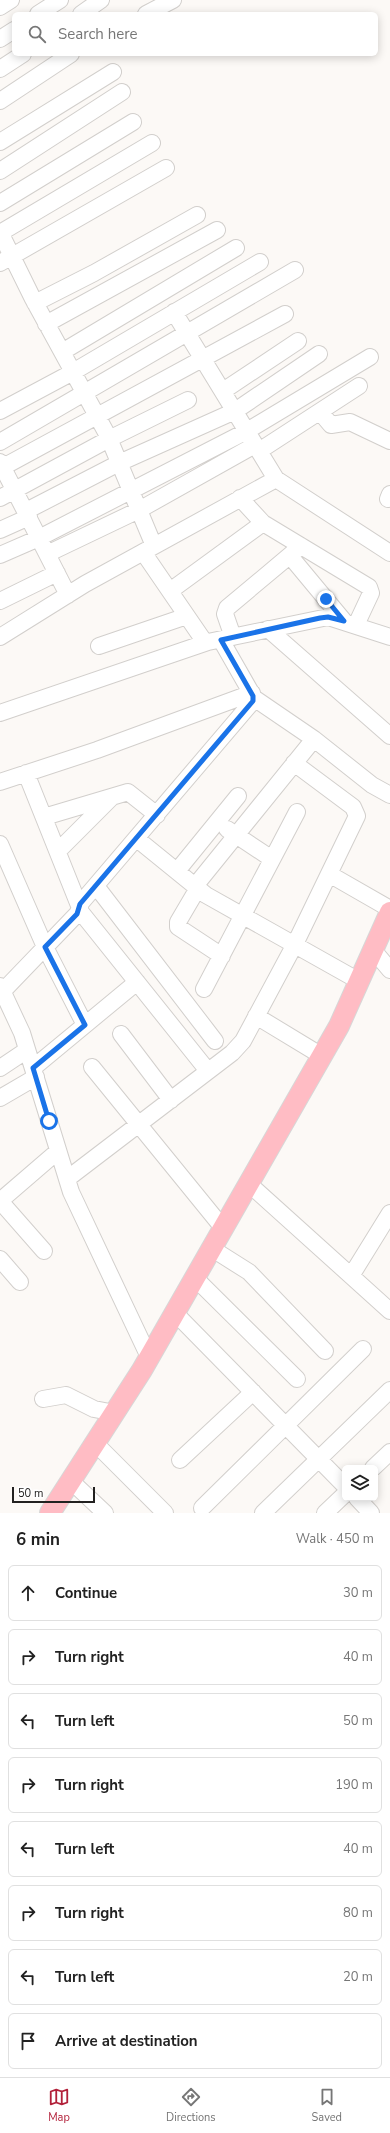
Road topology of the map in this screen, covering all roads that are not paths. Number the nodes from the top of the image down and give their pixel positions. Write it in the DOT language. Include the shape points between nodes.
graph roads {
  1 [pos="11,0"];
  2 [pos="60,0"];
  3 [pos="101,0"];
  4 [pos="173,0"];
  5 [pos="0,7"];
  6 [pos="41,12"];
  7 [pos="84,12"];
  8 [pos="150,12"];
  9 [pos="12,31"];
  10 [pos="0,39"];
  11 [pos="20,56"];
  12 [pos="68,56"];
  13 [pos="0,70"];
  14 [pos="113,72"];
  15 [pos="122,92"];
  16 [pos="0,101"];
  17 [pos="133,122"];
  18 [pos="0,142"];
  19 [pos="152,143"];
  20 [pos="166,168"];
  21 [pos="0,170"];
  22 [pos="0,203"];
  23 [pos="197,215"];
  24 [pos="217,230"];
  25 [pos="0,232"];
  26 [pos="236,248"];
  27 [pos="6,260"];
  28 [pos="260,262"];
  29 [pos="295,270"];
  30 [pos="35,303"];
  31 [pos="174,312"];
  32 [pos="285,314"];
  33 [pos="46,324"];
  34 [pos="186,333"];
  35 [pos="298,341"];
  36 [pos="62,352"];
  37 [pos="319,354"];
  38 [pos="370,357"];
  39 [pos="203,358"];
  40 [pos="73,372"];
  41 [pos="359,386"];
  42 [pos="84,392"];
  43 [pos="223,392"];
  44 [pos="188,400"];
  45 [pos="0,411"];
  46 [pos="235,412"];
  47 [pos="320,412"];
  48 [pos="96,416"];
  49 [pos="247,431"];
  50 [pos="109,439"];
  51 [pos="390,441"];
  52 [pos="0,442"];
  53 [pos="257,448"];
  54 [pos="119,463"];
  55 [pos="1,464"];
  56 [pos="276,479"];
  57 [pos="130,489"];
  58 [pos="16,491"];
  59 [pos="0,498"];
  60 [pos="240,498"];
  61 [pos="139,510"];
  62 [pos="27,514"];
  63 [pos="263,523"];
  64 [pos="0,530"];
  65 [pos="39,538"];
  66 [pos="148,549"];
  67 [pos="296,551"];
  68 [pos="390,553"];
  69 [pos="47,554"];
  70 [pos="0,555"];
  71 [pos="57,573"];
  72 [pos="170,591"];
  73 [pos="68,595"];
  74 [pos="0,601"];
  75 [pos="187,616"];
  76 [pos="350,623"];
  77 [pos="268,629"];
  78 [pos="0,637"];
  79 [pos="390,637"];
  80 [pos="221,640"];
  81 [pos="99,646"];
  82 [pos="253,696"];
  83 [pos="0,713"];
  84 [pos="390,736"];
  85 [pos="314,739"];
  86 [pos="294,763"];
  87 [pos="26,773"];
  88 [pos="0,782"];
  89 [pos="114,795"];
  90 [pos="390,795"];
  91 [pos="238,796"];
  92 [pos="297,812"];
  93 [pos="157,815"];
  94 [pos="44,817"];
  95 [pos="217,822"];
  96 [pos="236,835"];
  97 [pos="137,839"];
  98 [pos="0,844"];
  99 [pos="58,851"];
  100 [pos="272,859"];
  101 [pos="177,871"];
  102 [pos="329,874"];
  103 [pos="96,886"];
  104 [pos="196,887"];
  105 [pos="80,908"];
  106 [pos="390,911"];
  107 [pos="244,916"];
  108 [pos="295,944"];
  109 [pos="45,947"];
  110 [pos="374,951"];
  111 [pos="222,956"];
  112 [pos="390,970"];
  113 [pos="359,980"];
  114 [pos="137,982"];
  115 [pos="204,989"];
  116 [pos="3,997"];
  117 [pos="256,1016"];
  118 [pos="85,1025"];
  119 [pos="121,1034"];
  120 [pos="215,1041"];
  121 [pos="27,1050"];
  122 [pos="322,1056"];
  123 [pos="92,1067"];
  124 [pos="0,1068"];
  125 [pos="208,1071"];
  126 [pos="34,1072"];
  127 [pos="0,1098"];
  128 [pos="171,1100"];
  129 [pos="140,1125"];
  130 [pos="58,1150"];
  131 [pos="67,1179"];
  132 [pos="248,1183"];
  133 [pos="0,1201"];
  134 [pos="390,1213"];
  135 [pos="223,1228"];
  136 [pos="211,1248"];
  137 [pos="44,1251"];
  138 [pos="0,1259"];
  139 [pos="351,1276"];
  140 [pos="195,1278"];
  141 [pos="20,1282"];
  142 [pos="390,1311"];
  143 [pos="175,1313"];
  144 [pos="363,1349"];
  145 [pos="325,1351"];
  146 [pos="149,1357"];
  147 [pos="297,1378"];
  148 [pos="390,1390"];
  149 [pos="253,1392"];
  150 [pos="43,1399"];
  151 [pos="115,1413"];
  152 [pos="285,1425"];
  153 [pos="95,1443"];
  154 [pos="390,1452"];
  155 [pos="319,1459"];
  156 [pos="180,1460"];
  157 [pos="376,1465"];
  158 [pos="71,1481"];
  159 [pos="342,1483"];
  160 [pos="342,1497"];
  161 [pos="360,1501"];
  162 [pos="202,1508"];
  163 [pos="162,1512"];
  164 [pos="50,1513"];
  165 [pos="105,1513"];
  166 [pos="263,1513"];
  167 [pos="325,1513"];
  168 [pos="371,1513"];
  1 -- 5 [label="street"];
  2 -- 6 [label="street"];
  3 -- 7 [label="street"];
  4 -- 8 [label="street"];
  9 -- 10 [label="street"];
  11 -- 13 [label="street"];
  12 -- 16 [label="street"];
  14 -- 18 [label="street"];
  15 -- 21 [label="street"];
  17 -- 22 [label="street"];
  19 -- 25 [label="street"];
  20 -- 27 [label="street"];
  23 -- 30 [label="street"];
  24 -- 33 [label="street"];
  25 -- 27 [label="street"];
  26 -- 36 [label="street"];
  27 -- 30 [label="street"];
  28 -- 31 [label="street"];
  29 -- 34 [label="street"];
  30 -- 33 [label="street"];
  31 -- 34 [label="street"];
  31 -- 40 [label="street"];
  32 -- 39 [label="street"];
  33 -- 36 [label="street"];
  34 -- 39 [label="street"];
  34 -- 42 [label="street"];
  35 -- 43 [label="street"];
  36 -- 40 [label="street"];
  37 -- 46 [label="street"];
  38 -- 49 [label="street"];
  39 -- 43 [label="street"];
  39 -- 48 [label="street"];
  40 -- 42 [label="street"];
  40 -- 45 [label="street"];
  41 -- 47 [label="street"];
  42 -- 48 [label="street"];
  42 -- 52 [label="street"];
  43 -- 46 [label="street"];
  44 -- 50 [label="street"];
  46 -- 49 [label="street"];
  46 -- 54 [label="street"];
  47 -- 51 [label="street" via="331,424 350,422"];
  47 -- 53 [label="street"];
  48 -- 50 [label="street"];
  48 -- 55 [label="street"];
  49 -- 53 [label="street"];
  49 -- 57 [label="street"];
  50 -- 54 [label="street"];
  50 -- 58 [label="street"];
  53 -- 56 [label="street"];
  53 -- 61 [label="street"];
  54 -- 57 [label="street"];
  54 -- 62 [label="street"];
  55 -- 58 [label="street"];
  56 -- 60 [label="street"];
  56 -- 68 [label="street"];
  57 -- 61 [label="street"];
  57 -- 65 [label="street"];
  58 -- 59 [label="street"];
  58 -- 62 [label="street"];
  60 -- 63 [label="street"];
  60 -- 66 [label="street"];
  61 -- 66 [label="street"];
  61 -- 69 [label="street"];
  62 -- 64 [label="street"];
  62 -- 65 [label="street"];
  63 -- 67 [label="street"];
  63 -- 72 [label="street"];
  65 -- 69 [label="street"];
  65 -- 70 [label="street"];
  66 -- 72 [label="street"];
  66 -- 73 [label="street"];
  67 -- 76 [label="street"];
  67 -- 76 [label="street" via="370,590 371,593"];
  67 -- 80 [label="street" via="227,608"];
  69 -- 71 [label="street"];
  71 -- 73 [label="street"];
  71 -- 74 [label="street"];
  72 -- 75 [label="street"];
  73 -- 78 [label="street"];
  75 -- 80 [label="street"];
  75 -- 81 [label="street"];
  76 -- 77 [label="street" via="328,617"];
  76 -- 79 [label="street"];
  77 -- 80 [label="street"];
  77 -- 84 [label="street"];
  80 -- 82 [label="street"];
  80 -- 83 [label="street"];
  82 -- 85 [label="street"];
  82 -- 87 [label="street"];
  82 -- 93 [label="street" via="252,704"];
  85 -- 86 [label="street"];
  85 -- 90 [label="street" via="372,785"];
  86 -- 96 [label="street"];
  86 -- 102 [label="street" via="357,813"];
  87 -- 88 [label="street"];
  87 -- 94 [label="street"];
  89 -- 93 [label="street" via="132,793"];
  89 -- 94 [label="street"];
  89 -- 99 [label="street"];
  91 -- 95 [label="street"];
  92 -- 100 [label="street"];
  93 -- 97 [label="street"];
  94 -- 99 [label="street"];
  95 -- 96 [label="street"];
  95 -- 101 [label="street"];
  96 -- 100 [label="street"];
  96 -- 104 [label="street"];
  97 -- 101 [label="street"];
  97 -- 103 [label="street"];
  98 -- 109 [label="street"];
  99 -- 105 [label="street"];
  100 -- 107 [label="street"];
  101 -- 104 [label="street"];
  102 -- 106 [label="street"];
  102 -- 108 [label="street"];
  103 -- 105 [label="street"];
  103 -- 120 [label="street"];
  104 -- 107 [label="street"];
  104 -- 111 [label="street" via="178,922 178,927"];
  105 -- 109 [label="street"];
  105 -- 114 [label="street"];
  106 -- 110 [label="main road"];
  107 -- 108 [label="street"];
  107 -- 111 [label="street"];
  108 -- 113 [label="street"];
  108 -- 117 [label="street"];
  109 -- 116 [label="street"];
  109 -- 118 [label="street"];
  110 -- 112 [label="street"];
  110 -- 113 [label="main road"];
  111 -- 115 [label="street"];
  113 -- 122 [label="main road" via="339,1026"];
  114 -- 118 [label="street"];
  114 -- 125 [label="street"];
  116 -- 121 [label="street" via="22,1033"];
  117 -- 122 [label="street"];
  117 -- 125 [label="street" via="238,1048"];
  118 -- 126 [label="street"];
  119 -- 128 [label="street"];
  121 -- 124 [label="street"];
  121 -- 126 [label="street"];
  122 -- 132 [label="main road"];
  123 -- 129 [label="street"];
  125 -- 128 [label="street"];
  126 -- 127 [label="street"];
  126 -- 130 [label="street"];
  128 -- 129 [label="street"];
  129 -- 131 [label="street"];
  129 -- 135 [label="street"];
  130 -- 131 [label="street"];
  130 -- 133 [label="street"];
  131 -- 146 [label="street"];
  132 -- 135 [label="main road"];
  132 -- 139 [label="street"];
  133 -- 137 [label="street"];
  134 -- 139 [label="street"];
  135 -- 136 [label="main road"];
  136 -- 140 [label="main road"];
  136 -- 145 [label="street" via="249,1272"];
  138 -- 141 [label="street"];
  139 -- 142 [label="street"];
  140 -- 143 [label="main road"];
  140 -- 147 [label="street"];
  143 -- 146 [label="main road"];
  143 -- 149 [label="street"];
  144 -- 152 [label="street"];
  146 -- 151 [label="main road"];
  148 -- 155 [label="street"];
  149 -- 152 [label="street"];
  149 -- 156 [label="street"];
  150 -- 151 [label="street" via="66,1395 94,1409"];
  151 -- 153 [label="main road"];
  152 -- 155 [label="street"];
  152 -- 162 [label="street"];
  153 -- 158 [label="main road"];
  153 -- 163 [label="street"];
  154 -- 157 [label="street"];
  155 -- 159 [label="street"];
  155 -- 166 [label="street"];
  158 -- 164 [label="main road"];
  158 -- 165 [label="street"];
  160 -- 167 [label="street"];
  161 -- 168 [label="street"];
}
